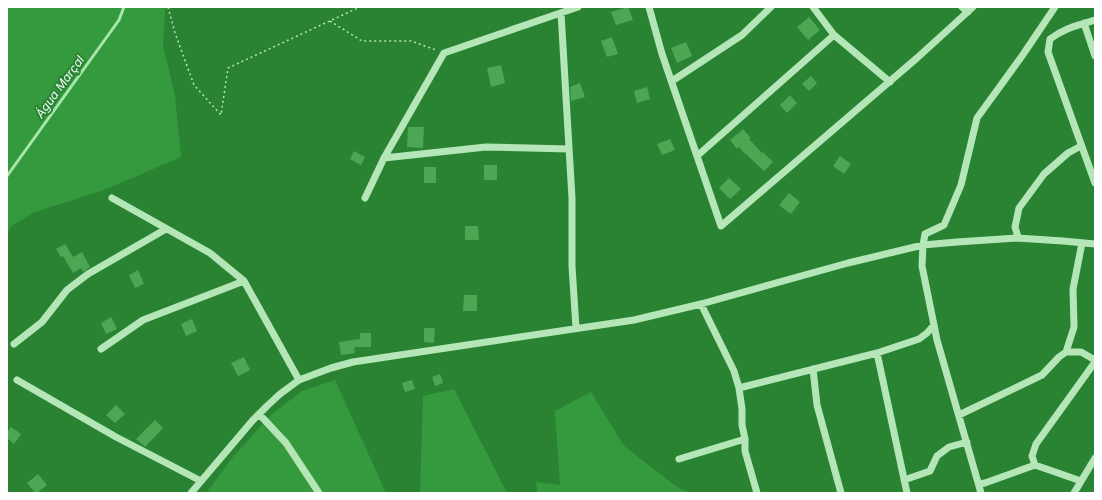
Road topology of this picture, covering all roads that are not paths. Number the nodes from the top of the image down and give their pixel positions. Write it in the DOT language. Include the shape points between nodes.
graph roads {
  1 [pos="578,7"];
  2 [pos="649,7"];
  3 [pos="771,7"];
  4 [pos="813,7"];
  5 [pos="962,7"];
  6 [pos="1055,7"];
  7 [pos="970,10"];
  8 [pos="561,13"];
  9 [pos="1095,20"];
  10 [pos="1084,24"];
  11 [pos="834,35"];
  12 [pos="1095,56"];
  13 [pos="672,81"];
  14 [pos="890,82"];
  15 [pos="1081,146"];
  16 [pos="569,149"];
  17 [pos="697,156"];
  18 [pos="384,158"];
  19 [pos="1095,183"];
  20 [pos="112,198"];
  21 [pos="365,198"];
  22 [pos="166,229"];
  23 [pos="1018,238"];
  24 [pos="1082,243"];
  25 [pos="1095,244"];
  26 [pos="923,245"];
  27 [pos="244,281"];
  28 [pos="701,304"];
  29 [pos="934,326"];
  30 [pos="576,328"];
  31 [pos="14,344"];
  32 [pos="101,349"];
  33 [pos="1066,352"];
  34 [pos="877,353"];
  35 [pos="1095,361"];
  36 [pos="813,369"];
  37 [pos="17,380"];
  38 [pos="299,380"];
  39 [pos="739,388"];
  40 [pos="259,414"];
  41 [pos="959,415"];
  42 [pos="745,440"];
  43 [pos="967,442"];
  44 [pos="1095,458"];
  45 [pos="680,459"];
  46 [pos="1035,465"];
  47 [pos="201,480"];
  48 [pos="904,480"];
  49 [pos="1081,480"];
  50 [pos="979,484"];
  51 [pos="191,493"];
  52 [pos="319,493"];
  53 [pos="757,493"];
  54 [pos="841,493"];
  55 [pos="907,493"];
  56 [pos="982,493"];
  57 [pos="1074,493"];
  1 -- 8 [label="street"];
  2 -- 13 [label="street"];
  3 -- 13 [label="street" via="742,35"];
  4 -- 11 [label="street"];
  5 -- 7 [label="street"];
  6 -- 26 [label="street" via="977,118 961,185 944,225 925,234"];
  7 -- 14 [label="street"];
  8 -- 16 [label="street"];
  8 -- 18 [label="street" via="444,53"];
  9 -- 10 [label="street"];
  10 -- 12 [label="street"];
  10 -- 15 [label="street" via="1073,26 1050,39 1048,52"];
  11 -- 14 [label="street"];
  11 -- 17 [label="street"];
  13 -- 17 [label="street"];
  14 -- 17 [label="street" via="721,226"];
  15 -- 19 [label="street"];
  15 -- 23 [label="street" via="1068,153 1044,174 1018,208 1015,227"];
  16 -- 18 [label="street" via="486,147"];
  16 -- 30 [label="street"];
  18 -- 21 [label="street"];
  20 -- 22 [label="street"];
  22 -- 27 [label="street" via="210,253"];
  22 -- 31 [label="street" via="82,278 67,290 42,322"];
  23 -- 24 [label="street"];
  23 -- 26 [label="street"];
  24 -- 25 [label="street"];
  24 -- 33 [label="street" via="1073,289 1074,327"];
  26 -- 28 [label="street"];
  26 -- 29 [label="street" via="922,266"];
  27 -- 32 [label="street" via="143,320"];
  27 -- 38 [label="street"];
  28 -- 30 [label="street" via="634,320"];
  28 -- 39 [label="street" via="734,371"];
  29 -- 34 [label="street" via="919,339"];
  29 -- 41 [label="street"];
  30 -- 38 [label="street" via="353,362"];
  33 -- 35 [label="street" via="1081,352"];
  33 -- 41 [label="street" via="1042,375"];
  34 -- 36 [label="street"];
  34 -- 48 [label="street"];
  35 -- 46 [label="street" via="1036,444 1032,456"];
  36 -- 39 [label="street"];
  36 -- 54 [label="street" via="817,404"];
  37 -- 47 [label="street" via="116,437"];
  38 -- 40 [label="street"];
  39 -- 42 [label="street"];
  40 -- 47 [label="street"];
  40 -- 52 [label="street" via="286,443"];
  41 -- 43 [label="street"];
  42 -- 45 [label="street"];
  42 -- 53 [label="street" via="745,451"];
  43 -- 48 [label="street" via="949,447 937,456 930,471"];
  43 -- 50 [label="street"];
  44 -- 49 [label="street"];
  46 -- 49 [label="street"];
  46 -- 50 [label="street"];
  47 -- 51 [label="street"];
  48 -- 55 [label="street"];
  49 -- 57 [label="street"];
  50 -- 56 [label="street"];
}
